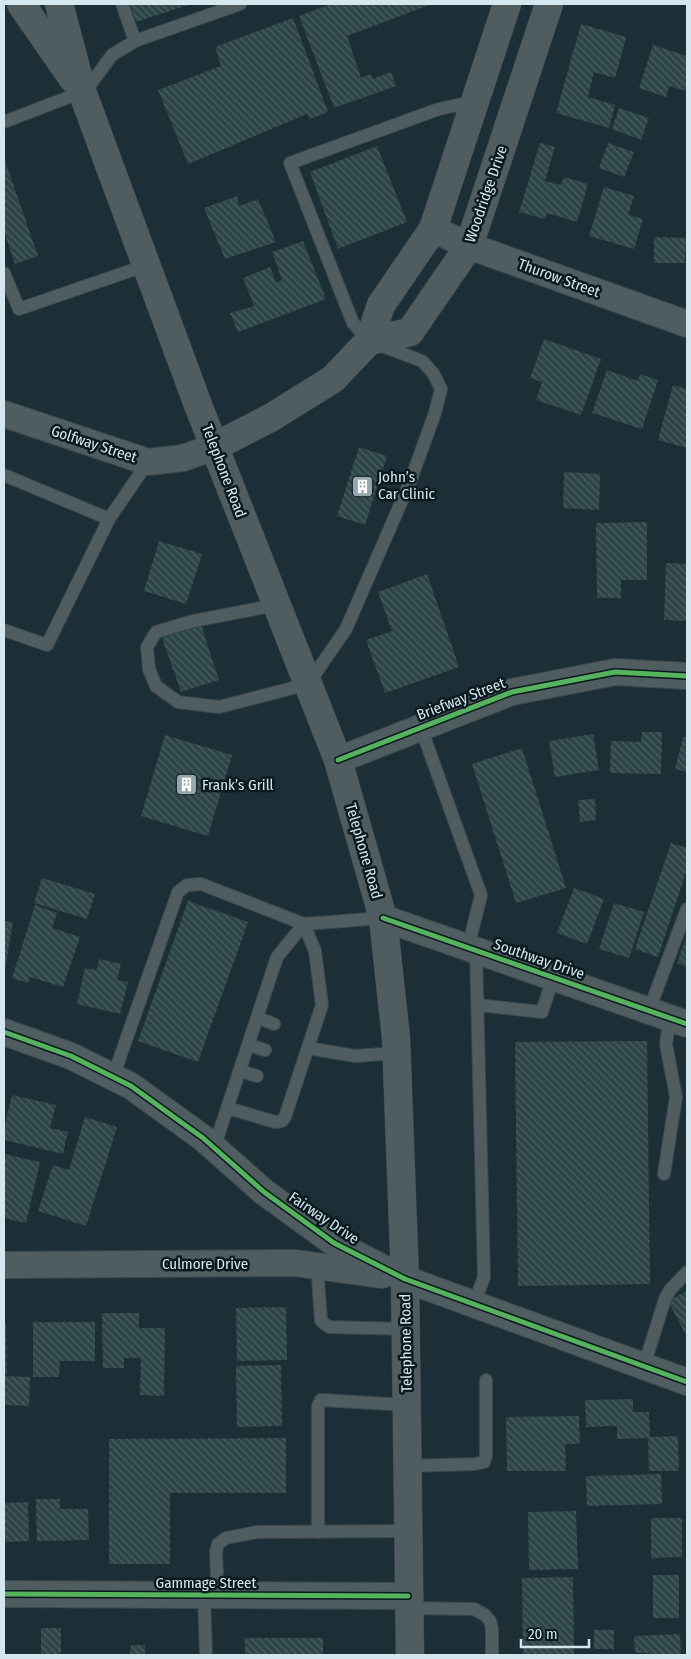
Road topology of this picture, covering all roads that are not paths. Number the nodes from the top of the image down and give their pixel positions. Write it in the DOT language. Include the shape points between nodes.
graph roads {
  1 [pos="21,4"];
  2 [pos="59,4"];
  3 [pos="122,4"];
  4 [pos="240,4"];
  5 [pos="507,4"];
  6 [pos="549,4"];
  7 [pos="135,41"];
  8 [pos="82,93"];
  9 [pos="476,101"];
  10 [pos="4,122"];
  11 [pos="434,229"];
  12 [pos="469,246"];
  13 [pos="147,265"];
  14 [pos="4,273"];
  15 [pos="687,324"];
  16 [pos="369,341"];
  17 [pos="4,414"];
  18 [pos="214,447"];
  19 [pos="148,462"];
  20 [pos="4,475"];
  21 [pos="109,519"];
  22 [pos="276,605"];
  23 [pos="4,630"];
  24 [pos="687,676"];
  25 [pos="308,684"];
  26 [pos="421,728"];
  27 [pos="338,760"];
  28 [pos="687,909"];
  29 [pos="382,918"];
  30 [pos="304,924"];
  31 [pos="472,949"];
  32 [pos="553,978"];
  33 [pos="478,1005"];
  34 [pos="669,1017"];
  35 [pos="258,1018"];
  36 [pos="274,1024"];
  37 [pos="4,1032"];
  38 [pos="307,1039"];
  39 [pos="249,1045"];
  40 [pos="265,1050"];
  41 [pos="396,1053"];
  42 [pos="240,1071"];
  43 [pos="257,1076"];
  44 [pos="113,1077"];
  45 [pos="282,1085"];
  46 [pos="295,1089"];
  47 [pos="228,1108"];
  48 [pos="214,1148"];
  49 [pos="664,1174"];
  50 [pos="4,1265"];
  51 [pos="317,1266"];
  52 [pos="687,1272"];
  53 [pos="405,1279"];
  54 [pos="474,1304"];
  55 [pos="406,1329"];
  56 [pos="644,1366"];
  57 [pos="486,1380"];
  58 [pos="687,1382"];
  59 [pos="406,1404"];
  60 [pos="407,1466"];
  61 [pos="408,1531"];
  62 [pos="318,1532"];
  63 [pos="4,1594"];
  64 [pos="211,1595"];
  65 [pos="409,1602"];
  66 [pos="206,1655"];
  67 [pos="410,1655"];
  68 [pos="492,1655"];
  1 -- 8 [label="main road, Telephone Road"];
  2 -- 8 [label="main road, Telephone Road"];
  3 -- 7 [label="lane"];
  4 -- 7 [label="lane"];
  5 -- 9 [label="main road"];
  6 -- 12 [label="main road, Woodridge Drive"];
  7 -- 8 [label="lane" via="112,55"];
  8 -- 10 [label="lane"];
  8 -- 13 [label="main road, Telephone Road"];
  9 -- 11 [label="main road"];
  9 -- 16 [label="lane" via="439,109 290,163 353,323"];
  11 -- 12 [label="street, Thurow Street"];
  11 -- 16 [label="main road" via="381,305"];
  12 -- 15 [label="street, Thurow Street"];
  12 -- 16 [label="main road, Woodridge Drive" via="410,332"];
  13 -- 14 [label="lane" via="19,308"];
  13 -- 18 [label="main road, Telephone Road"];
  16 -- 18 [label="main road" via="333,378"];
  16 -- 25 [label="lane" via="422,361 434,373 441,389 410,482 346,629"];
  17 -- 19 [label="street, Golfway Street"];
  18 -- 19 [label="street, Golfway Street" via="183,458"];
  18 -- 22 [label="main road, Telephone Road"];
  19 -- 21 [label="lane"];
  20 -- 21 [label="lane"];
  21 -- 23 [label="lane" via="47,645"];
  22 -- 25 [label="main road, Telephone Road"];
  22 -- 25 [label="lane" via="193,621 156,632 147,647 149,669 156,686 178,702 219,707"];
  24 -- 26 [label="street, Briefway Street" via="616,672 512,692"];
  25 -- 27 [label="main road, Telephone Road"];
  26 -- 27 [label="street, Briefway Street"];
  26 -- 31 [label="lane" via="481,894"];
  27 -- 29 [label="main road, Telephone Road"];
  28 -- 34 [label="lane"];
  29 -- 30 [label="lane"];
  29 -- 31 [label="street, Southway Drive"];
  29 -- 41 [label="main road, Telephone Road"];
  30 -- 35 [label="lane" via="277,957"];
  30 -- 38 [label="lane" via="316,951 322,1005"];
  30 -- 44 [label="lane" via="202,884 187,885 178,892"];
  31 -- 32 [label="street, Southway Drive"];
  31 -- 33 [label="lane"];
  32 -- 33 [label="lane" via="542,1012"];
  32 -- 34 [label="street, Southway Drive"];
  33 -- 54 [label="lane" via="484,1277"];
  34 -- 49 [label="lane" via="666,1044 676,1097"];
  35 -- 36 [label="lane"];
  35 -- 39 [label="lane"];
  37 -- 44 [label="street, Fairway Drive" via="71,1056"];
  38 -- 41 [label="lane" via="355,1056"];
  38 -- 46 [label="lane" via="297,1061"];
  39 -- 40 [label="lane"];
  39 -- 42 [label="lane"];
  41 -- 53 [label="main road, Telephone Road"];
  42 -- 43 [label="lane"];
  42 -- 47 [label="lane"];
  44 -- 48 [label="street, Fairway Drive" via="131,1086"];
  45 -- 46 [label="lane"];
  46 -- 47 [label="lane" via="282,1122"];
  47 -- 48 [label="lane"];
  48 -- 53 [label="street, Fairway Drive" via="264,1192 334,1243"];
  50 -- 51 [label="street, Culmore Drive" via="295,1263"];
  51 -- 53 [label="street, Culmore Drive"];
  51 -- 55 [label="lane" via="321,1321 329,1327"];
  52 -- 56 [label="lane" via="670,1290"];
  53 -- 54 [label="street, Fairway Drive"];
  53 -- 55 [label="main road, Telephone Road"];
  54 -- 56 [label="street, Fairway Drive"];
  55 -- 59 [label="main road, Telephone Road"];
  56 -- 58 [label="street, Fairway Drive"];
  57 -- 60 [label="lane" via="484,1462"];
  59 -- 60 [label="main road, Telephone Road"];
  59 -- 62 [label="lane" via="321,1400 318,1406"];
  60 -- 61 [label="main road, Telephone Road"];
  61 -- 62 [label="lane"];
  61 -- 65 [label="main road, Telephone Road"];
  62 -- 64 [label="lane" via="257,1532 226,1538 218,1544"];
  63 -- 64 [label="street, Gammage Street"];
  64 -- 65 [label="street, Gammage Street"];
  64 -- 66 [label="lane"];
  65 -- 67 [label="main road, Telephone Road"];
  65 -- 68 [label="lane" via="474,1609 485,1614 492,1628"];
}
